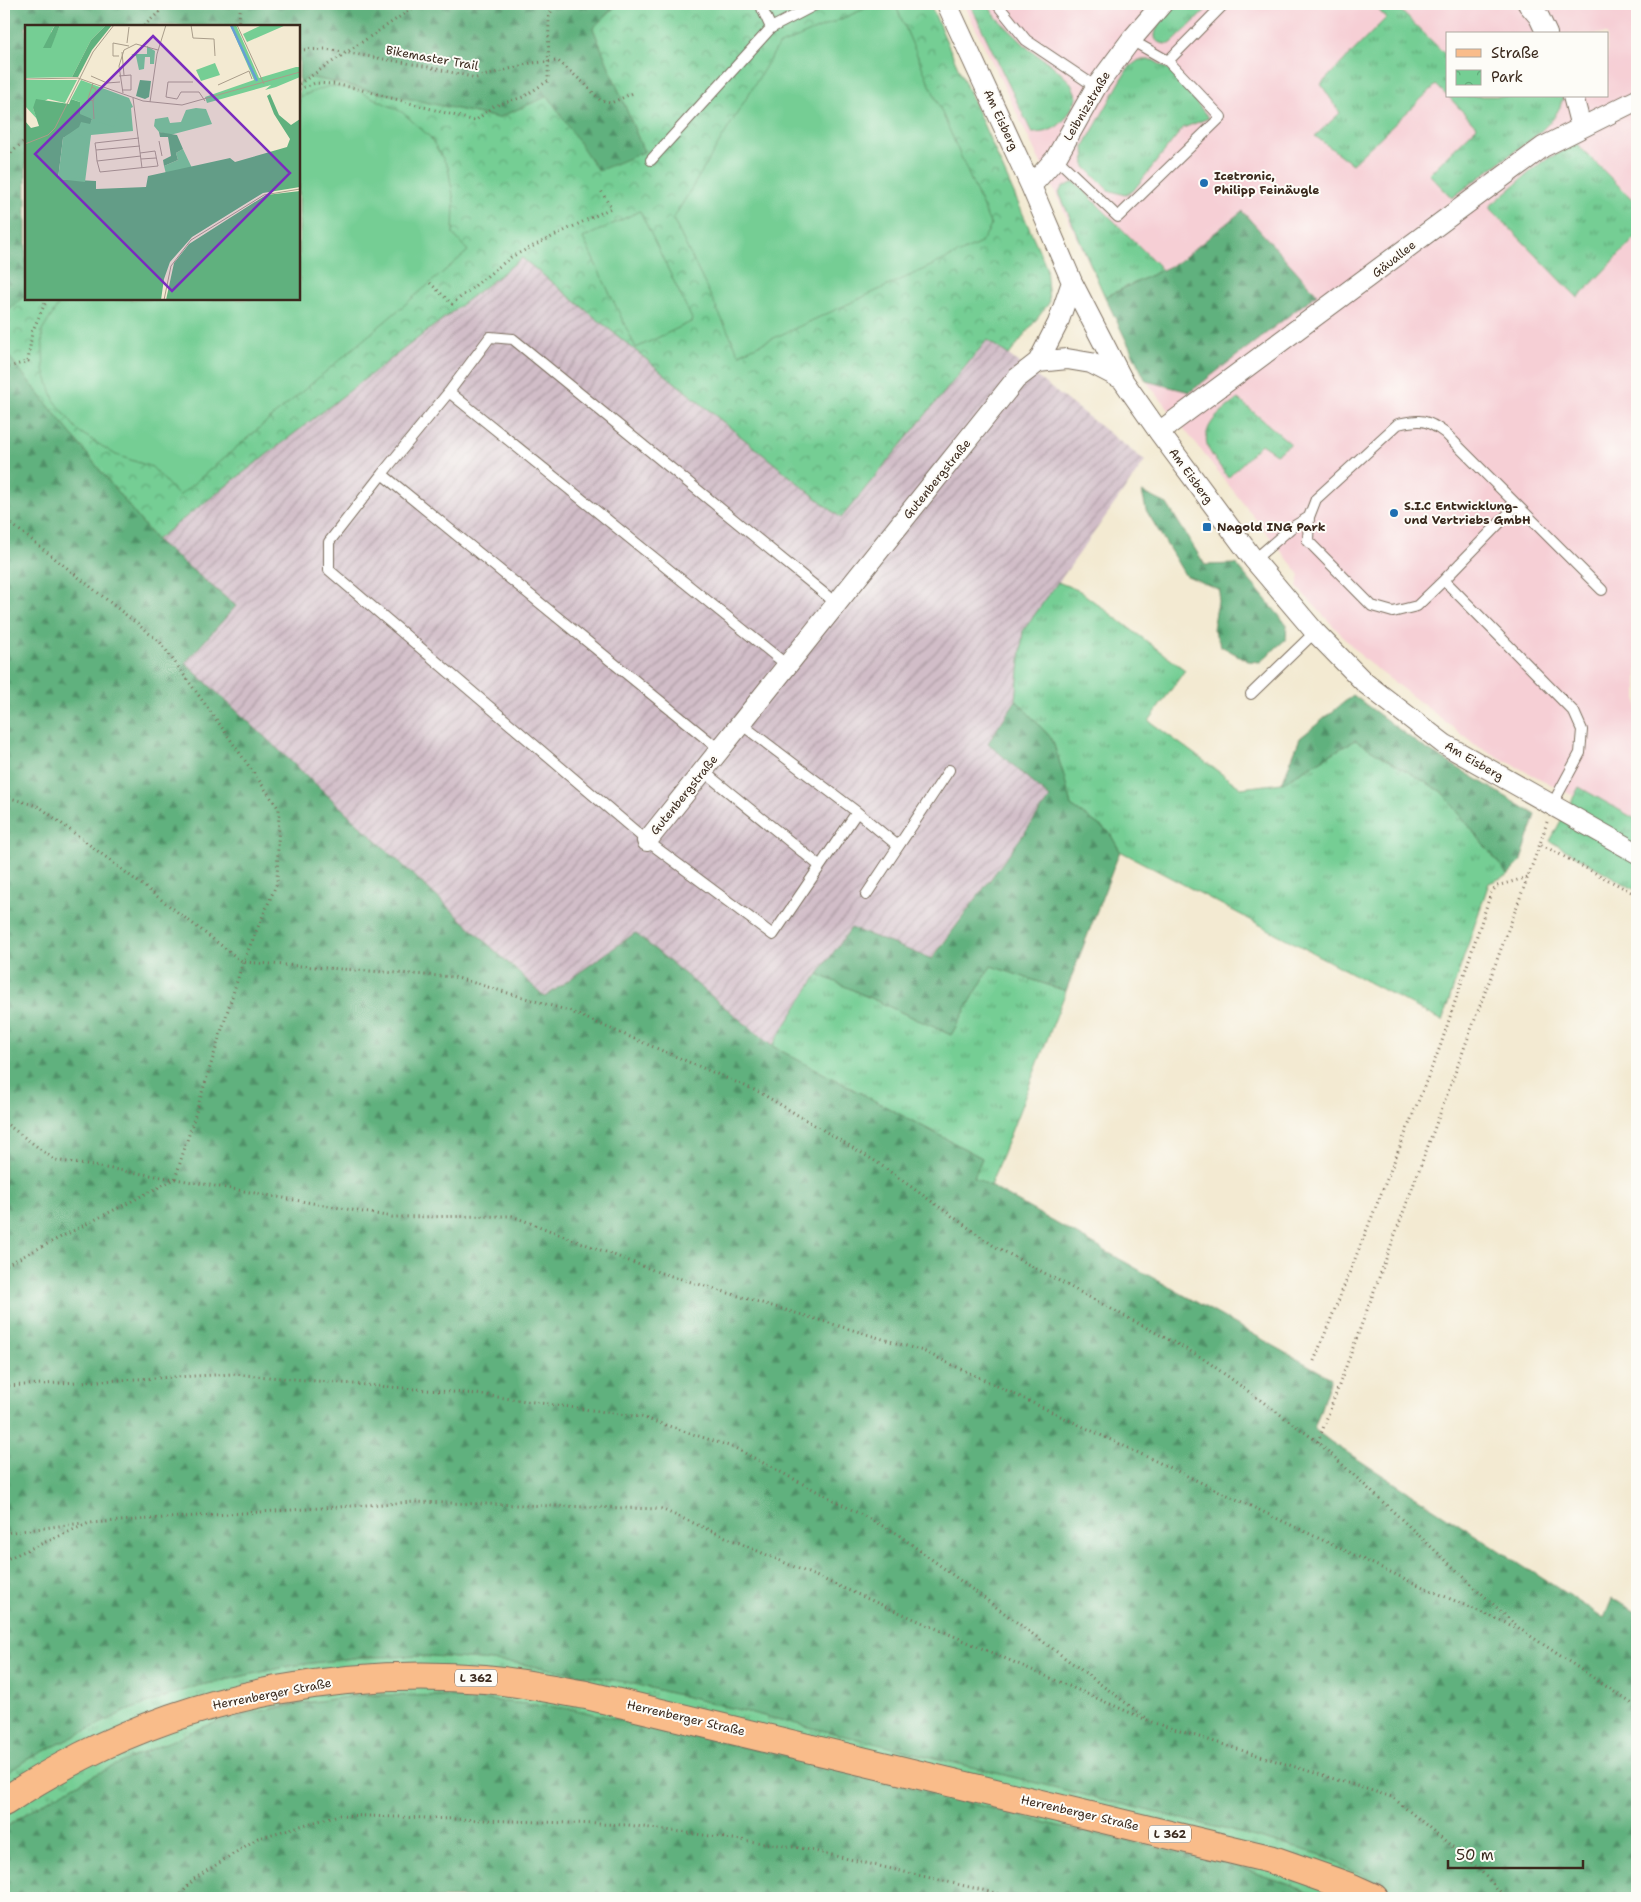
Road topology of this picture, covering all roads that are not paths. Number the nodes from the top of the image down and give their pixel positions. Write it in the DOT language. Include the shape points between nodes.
graph roads {
  1 [pos="760,4"];
  2 [pos="817,4"];
  3 [pos="947,4"];
  4 [pos="998,4"];
  5 [pos="1162,4"];
  6 [pos="1224,4"];
  7 [pos="1528,4"];
  8 [pos="771,28"];
  9 [pos="1546,32"];
  10 [pos="1131,40"];
  11 [pos="1168,61"];
  12 [pos="1096,86"];
  13 [pos="1574,98"];
  14 [pos="1637,100"];
  15 [pos="1581,128"];
  16 [pos="1056,158"];
  17 [pos="651,160"];
  18 [pos="1031,186"];
  19 [pos="1072,282"];
  20 [pos="1038,362"];
  21 [pos="1122,379"];
  22 [pos="449,392"];
  23 [pos="1159,432"];
  24 [pos="382,474"];
  25 [pos="1517,505"];
  26 [pos="1309,518"];
  27 [pos="1254,560"];
  28 [pos="1444,580"];
  29 [pos="1602,590"];
  30 [pos="837,604"];
  31 [pos="1315,632"];
  32 [pos="788,666"];
  33 [pos="1251,694"];
  34 [pos="741,724"];
  35 [pos="720,750"];
  36 [pos="949,770"];
  37 [pos="703,771"];
  38 [pos="1552,806"];
  39 [pos="856,812"];
  40 [pos="647,841"];
  41 [pos="898,846"];
  42 [pos="1637,853"];
  43 [pos="820,866"];
  44 [pos="866,894"];
  45 [pos="4,1802"];
  46 [pos="1374,1898"];
  1 -- 8 [label="lane"];
  2 -- 8 [label="lane"];
  3 -- 18 [label="street, Am Eisberg"];
  4 -- 12 [label="lane" via="1026,40"];
  5 -- 10 [label="street, Leibnizstraße"];
  6 -- 11 [label="lane"];
  7 -- 9 [label="street"];
  8 -- 17 [label="lane"];
  10 -- 11 [label="lane"];
  10 -- 12 [label="street, Leibnizstraße"];
  11 -- 16 [label="lane" via="1221,117 1118,217"];
  12 -- 16 [label="street, Leibnizstraße"];
  13 -- 15 [label="street"];
  14 -- 15 [label="street, Gäuallee"];
  15 -- 23 [label="street, Gäuallee" via="1543,147"];
  16 -- 18 [label="street, Leibnizstraße"];
  18 -- 19 [label="street, Am Eisberg"];
  19 -- 20 [label="street, Gutenbergstraße" via="1058,323"];
  19 -- 21 [label="street, Am Eisberg"];
  20 -- 21 [label="street" via="1067,359 1091,363"];
  20 -- 30 [label="street, Gutenbergstraße" via="1016,379"];
  21 -- 23 [label="street, Am Eisberg"];
  22 -- 24 [label="lane, Gutenbergstraße"];
  22 -- 30 [label="lane, Gutenbergstraße" via="490,337 513,339"];
  22 -- 32 [label="lane"];
  23 -- 27 [label="street, Am Eisberg"];
  24 -- 35 [label="lane"];
  24 -- 40 [label="lane, Gutenbergstraße" via="328,542 329,570"];
  25 -- 26 [label="lane" via="1445,433 1430,422 1414,421 1398,424 1316,499"];
  25 -- 28 [label="lane"];
  25 -- 29 [label="lane"];
  26 -- 27 [label="lane" via="1291,528"];
  26 -- 28 [label="lane" via="1308,541 1372,606 1393,612 1417,606"];
  27 -- 31 [label="street, Am Eisberg"];
  28 -- 38 [label="lane" via="1574,712 1582,730 1580,753"];
  30 -- 32 [label="street, Gutenbergstraße"];
  31 -- 33 [label="lane"];
  31 -- 38 [label="street, Am Eisberg" via="1365,683 1444,744"];
  32 -- 34 [label="street, Gutenbergstraße"];
  34 -- 35 [label="street, Gutenbergstraße"];
  34 -- 39 [label="lane"];
  35 -- 37 [label="street, Gutenbergstraße"];
  36 -- 41 [label="lane"];
  37 -- 40 [label="street, Gutenbergstraße"];
  37 -- 43 [label="lane"];
  38 -- 42 [label="street, Am Eisberg"];
  39 -- 41 [label="lane"];
  39 -- 43 [label="lane"];
  40 -- 43 [label="lane" via="773,935"];
  41 -- 44 [label="lane"];
  45 -- 46 [label="main road, Herrenberger Straße / L 362" via="83,1755 182,1714 238,1698 365,1678 486,1679 595,1697 1261,1856 1310,1871"];
}
